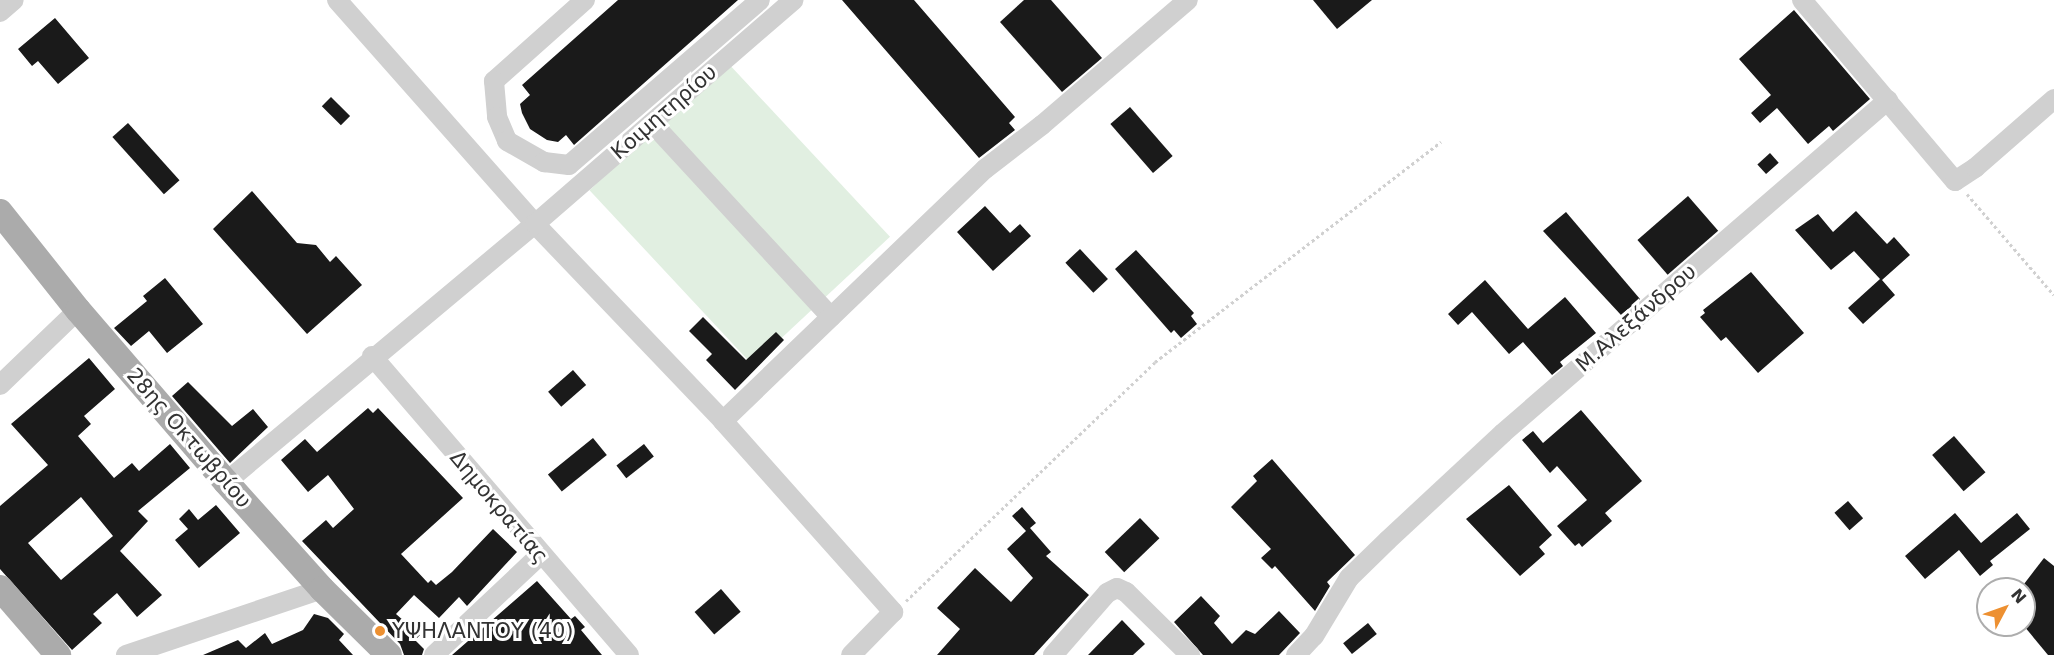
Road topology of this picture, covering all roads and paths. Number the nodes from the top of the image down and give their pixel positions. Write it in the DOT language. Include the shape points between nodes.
graph roads {
  1 [pos="14,0"];
  2 [pos="337,0"];
  3 [pos="585,0"];
  4 [pos="760,0"];
  5 [pos="794,0"];
  6 [pos="1188,0"];
  7 [pos="1803,0"];
  8 [pos="0,12"];
  9 [pos="2054,99"];
  10 [pos="1888,100"];
  11 [pos="652,123"];
  12 [pos="507,141"];
  13 [pos="1441,142"];
  14 [pos="484,166"];
  15 [pos="1955,181"];
  16 [pos="0,212"];
  17 [pos="535,224"];
  18 [pos="2054,295"];
  19 [pos="78,310"];
  20 [pos="831,317"];
  21 [pos="372,356"];
  22 [pos="0,385"];
  23 [pos="723,421"];
  24 [pos="226,482"];
  25 [pos="540,555"];
  26 [pos="0,588"];
  27 [pos="322,589"];
  28 [pos="894,612"];
  29 [pos="58,655"];
  30 [pos="126,655"];
  31 [pos="389,655"];
  32 [pos="434,655"];
  33 [pos="629,655"];
  34 [pos="851,655"];
  35 [pos="1053,655"];
  36 [pos="1190,655"];
  37 [pos="1296,655"];
  1 -- 8 [label="street"];
  2 -- 14 [label="street"];
  3 -- 12 [label="street" via="494,81 496,117"];
  4 -- 12 [label="street" via="569,165 544,162"];
  5 -- 11 [label="street, Κοιμητηρίου"];
  6 -- 20 [label="street" via="985,169"];
  7 -- 10 [label="street"];
  9 -- 15 [label="street"];
  10 -- 15 [label="street"];
  10 -- 37 [label="street, Μ.Αλεξάνδρου" via="1503,433 1388,540 1349,578 1314,636"];
  11 -- 17 [label="street, Κοιμητηρίου"];
  11 -- 20 [label="street"];
  12 -- 14 [label="street"];
  13 -- 28 [label="path" via="1155,362"];
  14 -- 17 [label="street"];
  15 -- 18 [label="path"];
  16 -- 19 [label="main road, 28ης Οκτωβρίου"];
  17 -- 21 [label="street, Κοιμητηρίου"];
  17 -- 23 [label="street"];
  19 -- 22 [label="street"];
  19 -- 24 [label="main road, 28ης Οκτωβρίου"];
  20 -- 23 [label="street"];
  21 -- 24 [label="street, Κοιμητηρίου"];
  21 -- 25 [label="street, Δημοκρατίας"];
  23 -- 28 [label="street"];
  24 -- 27 [label="main road, 28ης Οκτωβρίου"];
  25 -- 32 [label="street"];
  25 -- 33 [label="street, Δημοκρατίας"];
  26 -- 29 [label="main road"];
  27 -- 30 [label="street"];
  27 -- 31 [label="main road, 28ης Οκτωβρίου"];
  28 -- 34 [label="street"];
  35 -- 36 [label="street" via="1107,593 1117,588"];
}
